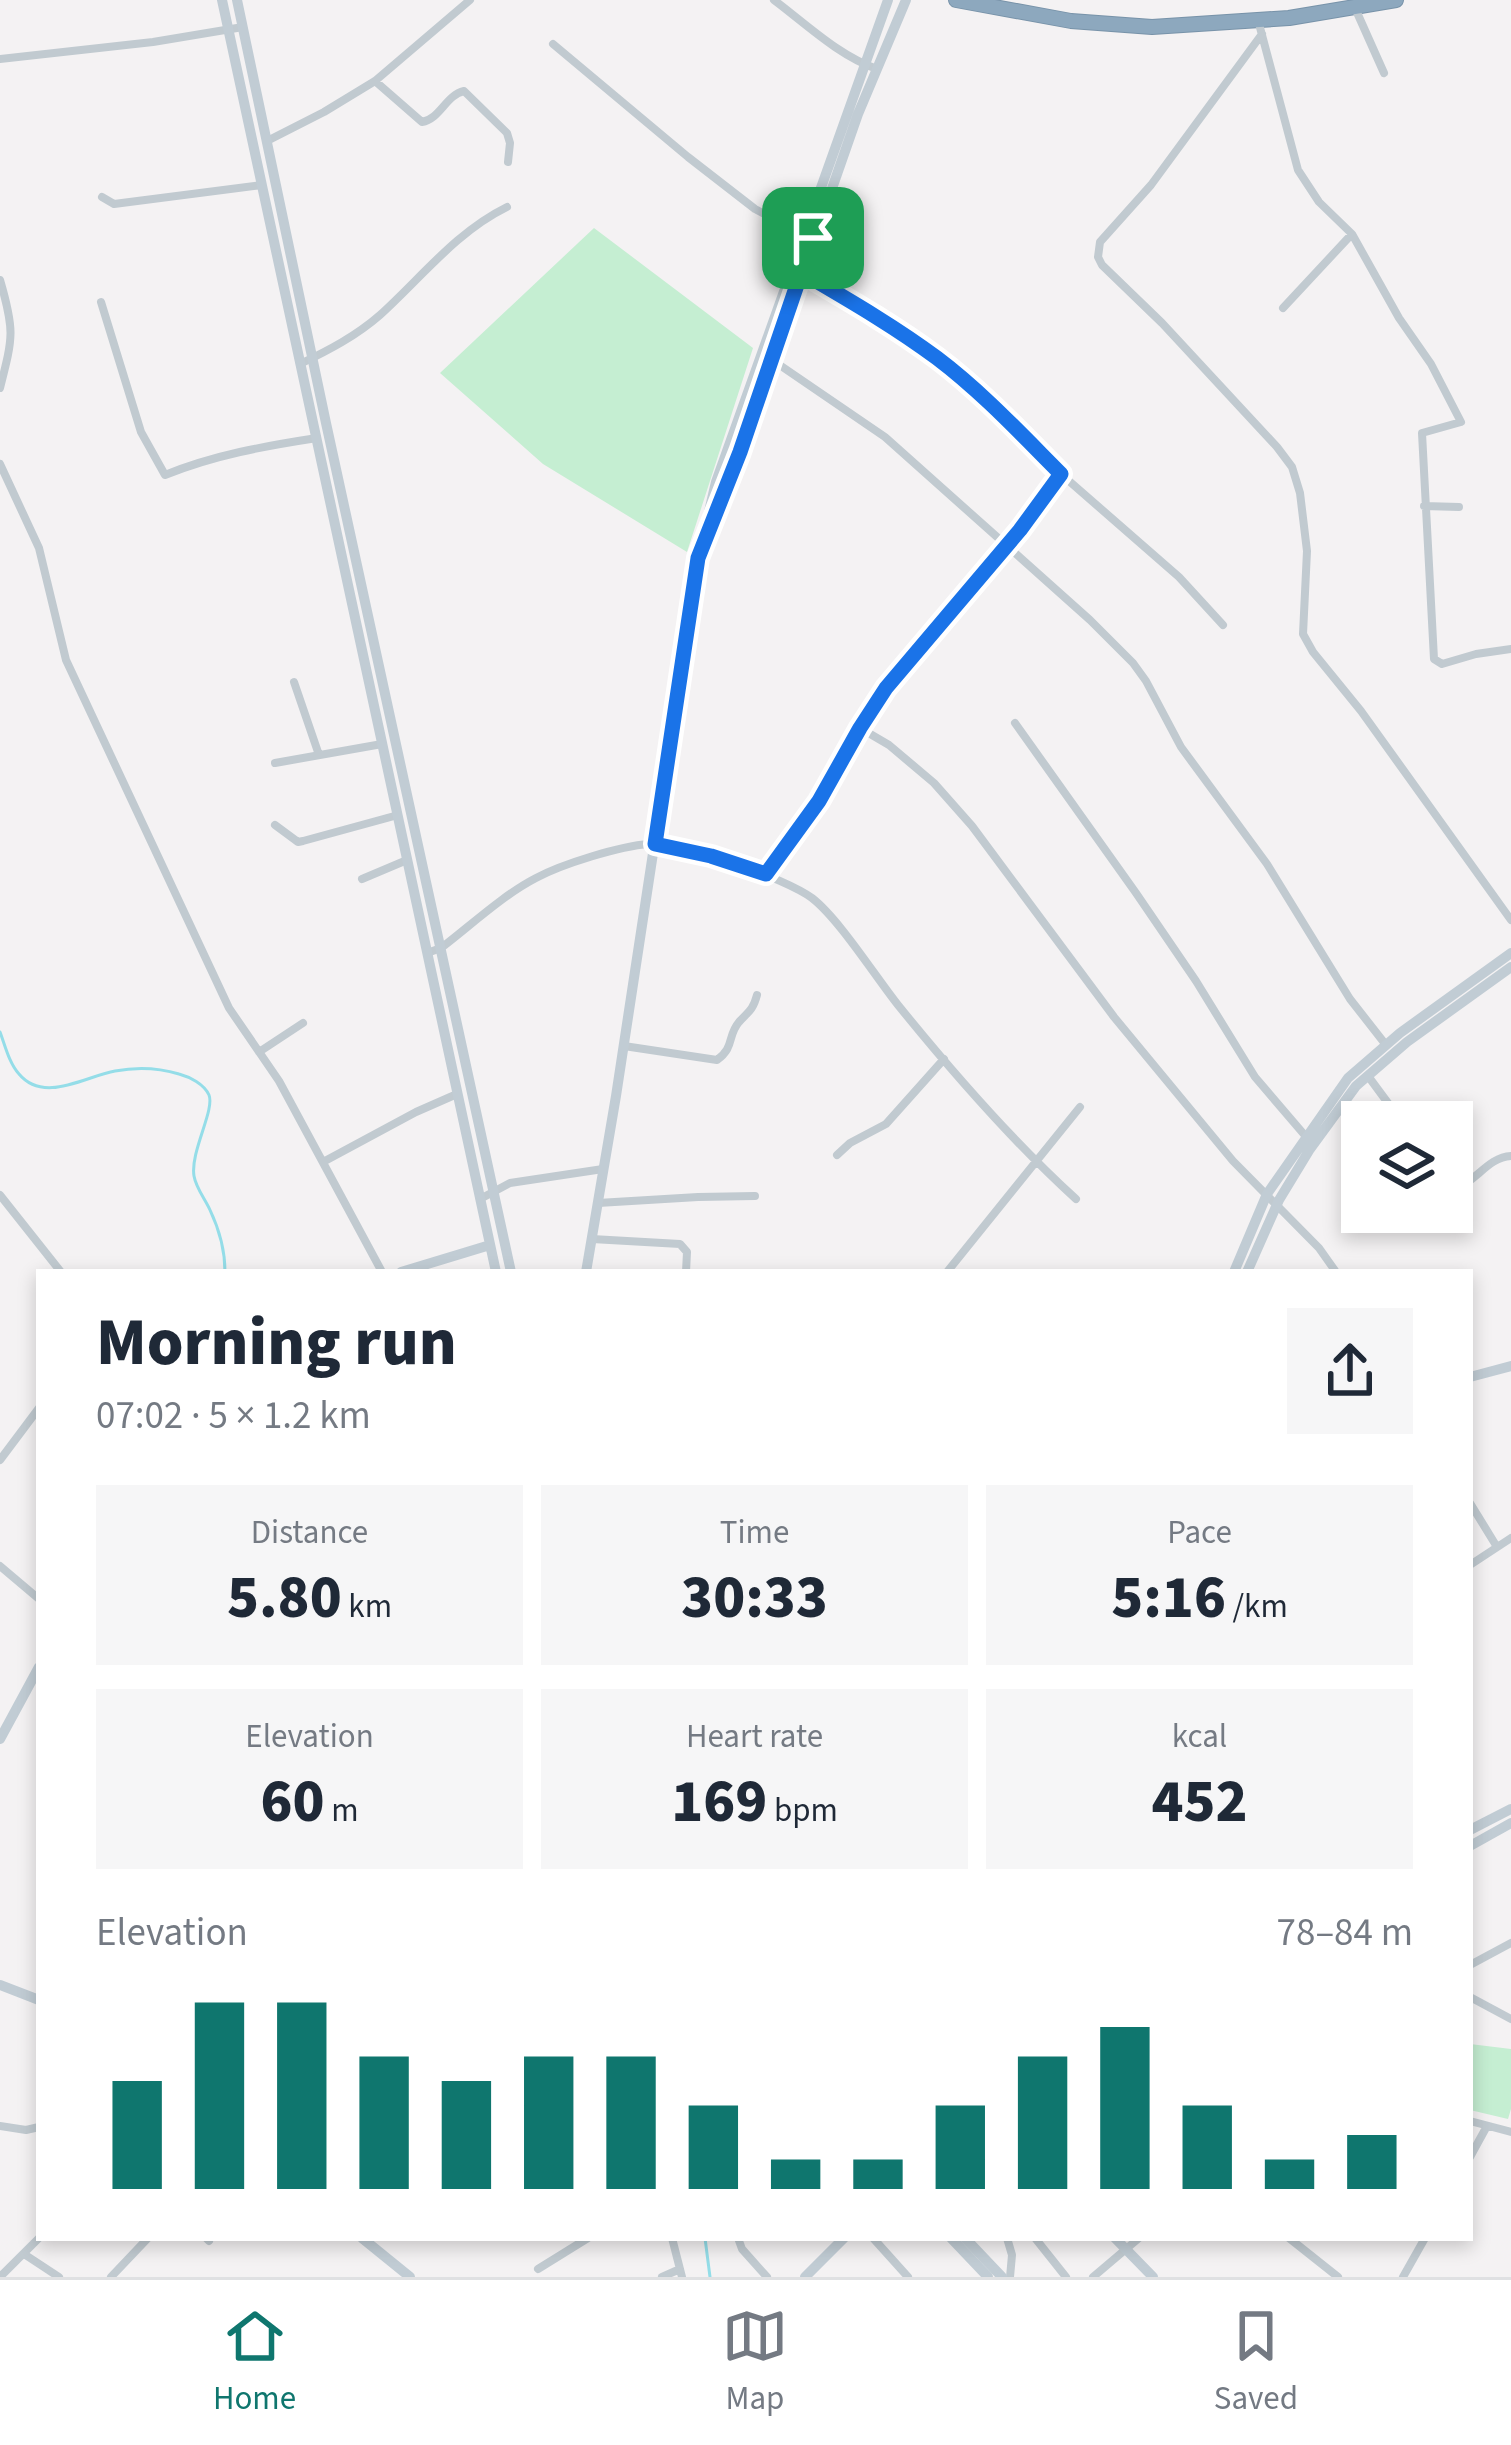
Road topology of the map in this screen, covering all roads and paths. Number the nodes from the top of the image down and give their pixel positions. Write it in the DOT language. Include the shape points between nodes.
graph roads {
  1 [pos="222,0"];
  2 [pos="237,0"];
  3 [pos="470,0"];
  4 [pos="774,0"];
  5 [pos="888,0"];
  6 [pos="906,0"];
  7 [pos="956,0"];
  8 [pos="1396,0"];
  9 [pos="1354,7"];
  10 [pos="243,27"];
  11 [pos="1260,27"];
  12 [pos="228,29"];
  13 [pos="553,44"];
  14 [pos="0,59"];
  15 [pos="871,67"];
  16 [pos="1384,73"];
  17 [pos="375,81"];
  18 [pos="267,141"];
  19 [pos="508,162"];
  20 [pos="262,185"];
  21 [pos="102,196"];
  22 [pos="507,207"];
  23 [pos="1352,234"];
  24 [pos="808,237"];
  25 [pos="797,270"];
  26 [pos="0,280"];
  27 [pos="101,302"];
  28 [pos="1283,308"];
  29 [pos="767,355"];
  30 [pos="314,358"];
  31 [pos="301,364"];
  32 [pos="0,388"];
  33 [pos="316,438"];
  34 [pos="0,464"];
  35 [pos="1061,474"];
  36 [pos="1424,506"];
  37 [pos="1459,507"];
  38 [pos="1007,546"];
  39 [pos="1222,625"];
  40 [pos="1511,649"];
  41 [pos="294,682"];
  42 [pos="1015,723"];
  43 [pos="860,728"];
  44 [pos="382,744"];
  45 [pos="319,755"];
  46 [pos="274,763"];
  47 [pos="398,815"];
  48 [pos="275,825"];
  49 [pos="655,844"];
  50 [pos="407,860"];
  51 [pos="766,874"];
  52 [pos="362,880"];
  53 [pos="1511,920"];
  54 [pos="441,948"];
  55 [pos="427,953"];
  56 [pos="1511,953"];
  57 [pos="1511,967"];
  58 [pos="758,995"];
  59 [pos="303,1023"];
  60 [pos="1386,1045"];
  61 [pos="624,1046"];
  62 [pos="259,1052"];
  63 [pos="944,1059"];
  64 [pos="1368,1076"];
  65 [pos="458,1094"];
  66 [pos="1386,1101"];
  67 [pos="1080,1107"];
  68 [pos="1310,1140"];
  69 [pos="837,1155"];
  70 [pos="1511,1156"];
  71 [pos="322,1162"];
  72 [pos="1035,1162"];
  73 [pos="603,1169"];
  74 [pos="1473,1179"];
  75 [pos="494,1192"];
  76 [pos="1267,1194"];
  77 [pos="0,1195"];
  78 [pos="755,1196"];
  79 [pos="480,1199"];
  80 [pos="1076,1199"];
  81 [pos="597,1204"];
  82 [pos="1277,1204"];
  83 [pos="590,1238"];
  84 [pos="490,1245"];
  85 [pos="59,1269"];
  86 [pos="380,1269"];
  87 [pos="411,1269"];
  88 [pos="495,1269"];
  89 [pos="510,1269"];
  90 [pos="586,1269"];
  91 [pos="686,1269"];
  92 [pos="949,1269"];
  93 [pos="1235,1269"];
  94 [pos="1248,1269"];
  95 [pos="1334,1269"];
  96 [pos="1511,1366"];
  97 [pos="1473,1376"];
  98 [pos="36,1412"];
  99 [pos="0,1460"];
  100 [pos="1473,1508"];
  101 [pos="1511,1538"];
  102 [pos="1497,1547"];
  103 [pos="1473,1563"];
  104 [pos="0,1566"];
  105 [pos="36,1596"];
  106 [pos="36,1672"];
  107 [pos="0,1739"];
  108 [pos="1511,1809"];
  109 [pos="1511,1823"];
  110 [pos="1473,1828"];
  111 [pos="1473,1843"];
  112 [pos="1511,1943"];
  113 [pos="1473,1963"];
  114 [pos="0,1985"];
  115 [pos="1473,1998"];
  116 [pos="36,1999"];
  117 [pos="1511,2019"];
  118 [pos="1473,2122"];
  119 [pos="0,2126"];
  120 [pos="1487,2126"];
  121 [pos="36,2128"];
  122 [pos="1511,2132"];
  123 [pos="1473,2152"];
  124 [pos="36,2241"];
  125 [pos="145,2241"];
  126 [pos="366,2241"];
  127 [pos="583,2241"];
  128 [pos="674,2241"];
  129 [pos="739,2241"];
  130 [pos="841,2241"];
  131 [pos="877,2241"];
  132 [pos="954,2241"];
  133 [pos="967,2241"];
  134 [pos="1008,2241"];
  135 [pos="1037,2241"];
  136 [pos="1118,2241"];
  137 [pos="1135,2241"];
  138 [pos="1293,2241"];
  139 [pos="1423,2241"];
  140 [pos="1126,2248"];
  141 [pos="24,2254"];
  142 [pos="538,2269"];
  143 [pos="681,2273"];
  144 [pos="985,2273"];
  145 [pos="0,2276"];
  146 [pos="59,2277"];
  147 [pos="111,2277"];
  148 [pos="410,2277"];
  149 [pos="662,2277"];
  150 [pos="767,2277"];
  151 [pos="805,2277"];
  152 [pos="908,2277"];
  153 [pos="1006,2277"];
  154 [pos="1066,2277"];
  155 [pos="1093,2277"];
  156 [pos="1153,2277"];
  157 [pos="1338,2277"];
  158 [pos="1403,2277"];
  1 -- 12 [label="main road"];
  2 -- 10 [label="main road"];
  3 -- 17 [label="street"];
  4 -- 15 [label="street"];
  5 -- 15 [label="main road"];
  6 -- 15 [label="main road"];
  7 -- 11 [label="highway" via="1071,22"];
  8 -- 9 [label="highway"];
  9 -- 11 [label="highway"];
  9 -- 16 [label="street"];
  10 -- 12 [label="street"];
  10 -- 18 [label="main road"];
  11 -- 23 [label="street" via="1298,170"];
  11 -- 53 [label="street" via="1151,185 1100,242 1097,257 1292,467 1307,551 1303,634"];
  12 -- 14 [label="street"];
  12 -- 20 [label="main road"];
  13 -- 24 [label="street" via="755,209"];
  15 -- 24 [label="main road"];
  17 -- 18 [label="street"];
  17 -- 19 [label="street" via="422,122 464,91 507,133"];
  18 -- 30 [label="main road"];
  20 -- 21 [label="street" via="113,204"];
  20 -- 31 [label="main road"];
  22 -- 30 [label="street" via="469,230 374,320"];
  23 -- 28 [label="street"];
  23 -- 36 [label="street" via="1461,422 1422,433"];
  24 -- 25 [label="main road"];
  25 -- 29 [label="main road"];
  25 -- 35 [label="street" via="937,358"];
  26 -- 32 [label="street" via="12,328"];
  27 -- 33 [label="street" via="141,432 165,475"];
  29 -- 38 [label="street" via="885,437"];
  29 -- 49 [label="main road" via="698,558"];
  30 -- 31 [label="street"];
  30 -- 54 [label="main road"];
  31 -- 33 [label="main road"];
  33 -- 44 [label="main road"];
  34 -- 62 [label="street" via="39,548 66,659 230,1008"];
  35 -- 38 [label="street"];
  35 -- 39 [label="street"];
  36 -- 37 [label="street"];
  36 -- 40 [label="street" via="1434,659"];
  38 -- 43 [label="street"];
  38 -- 60 [label="street" via="1133,663 1181,747"];
  41 -- 45 [label="street"];
  42 -- 68 [label="street" via="1255,1077"];
  43 -- 51 [label="street"];
  43 -- 76 [label="street" via="934,782 1114,1017"];
  44 -- 45 [label="street"];
  44 -- 47 [label="main road"];
  45 -- 46 [label="street"];
  47 -- 48 [label="street" via="298,842"];
  47 -- 50 [label="main road"];
  49 -- 51 [label="street"];
  49 -- 54 [label="street" via="533,880"];
  49 -- 61 [label="main road"];
  50 -- 52 [label="street"];
  50 -- 55 [label="main road"];
  51 -- 63 [label="street" via="814,899"];
  54 -- 55 [label="street"];
  54 -- 75 [label="main road"];
  55 -- 65 [label="main road"];
  56 -- 60 [label="main road"];
  57 -- 64 [label="main road"];
  58 -- 61 [label="street" via="717,1060"];
  59 -- 62 [label="street"];
  60 -- 68 [label="main road" via="1348,1078"];
  61 -- 73 [label="main road"];
  62 -- 71 [label="street"];
  63 -- 69 [label="street" via="886,1124"];
  63 -- 72 [label="street"];
  64 -- 66 [label="street"];
  64 -- 68 [label="main road"];
  65 -- 71 [label="street"];
  65 -- 79 [label="main road"];
  67 -- 72 [label="street"];
  68 -- 76 [label="main road"];
  68 -- 82 [label="main road"];
  70 -- 74 [label="street"];
  71 -- 86 [label="street"];
  72 -- 80 [label="street"];
  72 -- 92 [label="street"];
  73 -- 75 [label="street" via="535,1177"];
  73 -- 81 [label="main road"];
  75 -- 79 [label="street"];
  75 -- 89 [label="main road"];
  76 -- 82 [label="street"];
  76 -- 93 [label="main road"];
  77 -- 85 [label="street"];
  78 -- 81 [label="street"];
  79 -- 84 [label="main road"];
  81 -- 83 [label="main road"];
  82 -- 94 [label="main road"];
  82 -- 95 [label="street"];
  83 -- 90 [label="main road"];
  83 -- 91 [label="street" via="680,1244"];
  84 -- 87 [label="main road"];
  84 -- 88 [label="main road"];
  96 -- 97 [label="main road"];
  98 -- 99 [label="street"];
  100 -- 102 [label="street"];
  101 -- 102 [label="street"];
  102 -- 103 [label="street"];
  104 -- 105 [label="street"];
  106 -- 107 [label="main road"];
  108 -- 110 [label="main road"];
  109 -- 111 [label="main road"];
  112 -- 113 [label="street"];
  114 -- 116 [label="main road"];
  115 -- 117 [label="street"];
  118 -- 120 [label="street"];
  119 -- 121 [label="street"];
  120 -- 122 [label="street"];
  120 -- 123 [label="street"];
  124 -- 141 [label="street"];
  125 -- 147 [label="street"];
  126 -- 148 [label="main road"];
  127 -- 142 [label="street"];
  128 -- 143 [label="street"];
  129 -- 150 [label="street"];
  130 -- 151 [label="main road"];
  131 -- 152 [label="street"];
  132 -- 144 [label="main road"];
  133 -- 144 [label="main road"];
  134 -- 153 [label="street"];
  135 -- 154 [label="street"];
  136 -- 140 [label="main road"];
  137 -- 140 [label="street"];
  138 -- 157 [label="street"];
  139 -- 158 [label="street"];
  140 -- 155 [label="street"];
  140 -- 156 [label="main road"];
  141 -- 145 [label="street"];
  141 -- 146 [label="street"];
  143 -- 149 [label="street"];
  144 -- 153 [label="main road"];
}
